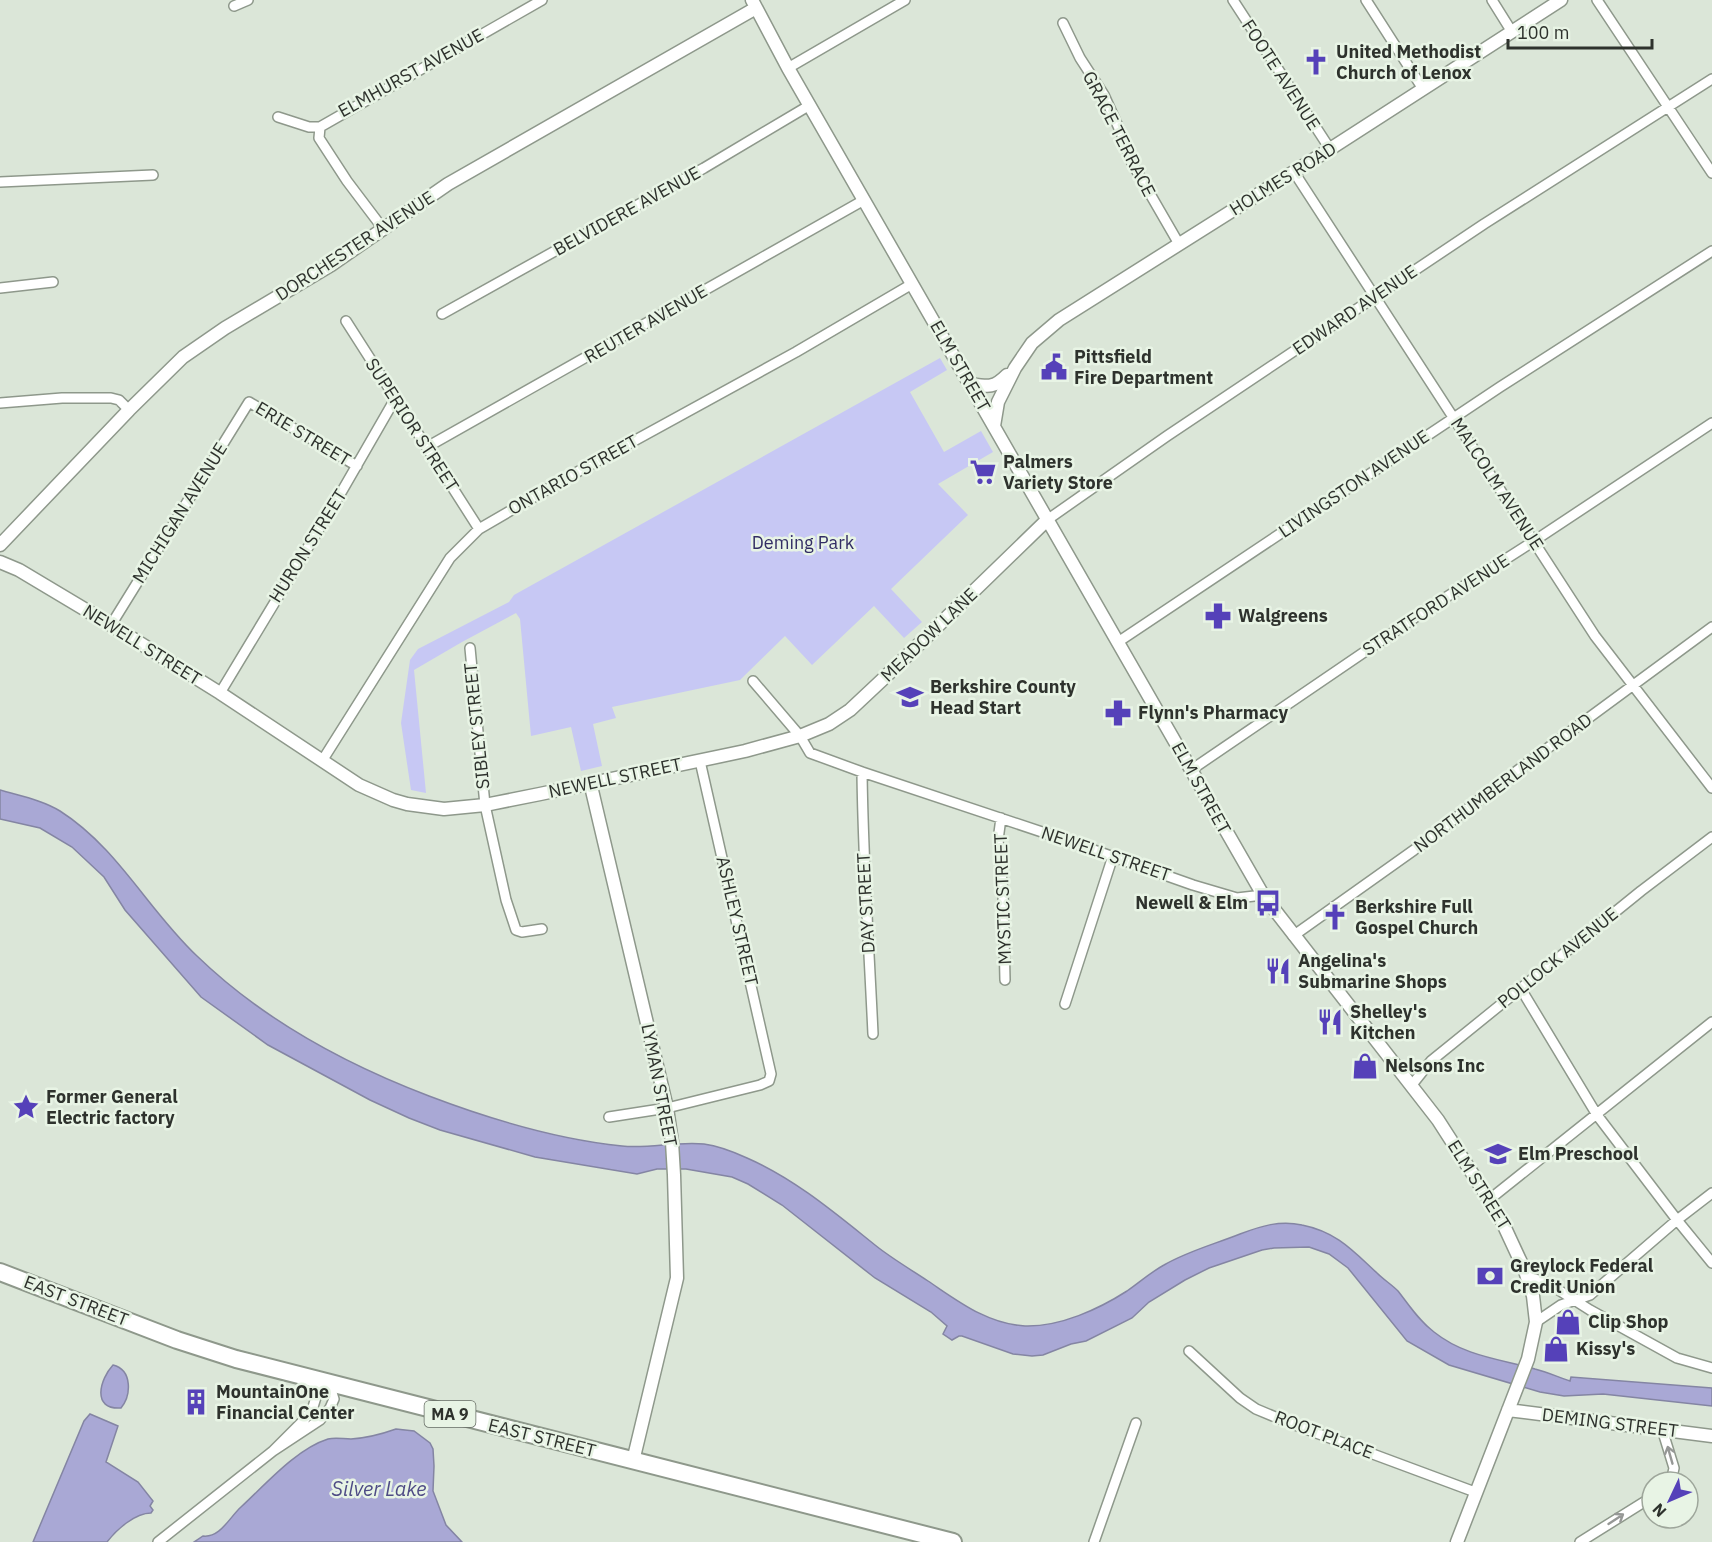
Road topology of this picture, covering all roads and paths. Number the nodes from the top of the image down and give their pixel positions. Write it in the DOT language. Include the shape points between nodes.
graph roads {
  1 [pos="248,0"];
  2 [pos="542,0"];
  3 [pos="905,0"];
  4 [pos="1233,0"];
  5 [pos="1366,0"];
  6 [pos="1492,0"];
  7 [pos="1561,0"];
  8 [pos="1597,0"];
  9 [pos="754,4"];
  10 [pos="234,6"];
  11 [pos="1063,23"];
  12 [pos="1512,32"];
  13 [pos="788,68"];
  14 [pos="1712,79"];
  15 [pos="1423,90"];
  16 [pos="810,105"];
  17 [pos="1667,106"];
  18 [pos="278,117"];
  19 [pos="320,127"];
  20 [pos="1330,149"];
  21 [pos="1294,172"];
  22 [pos="1712,173"];
  23 [pos="153,175"];
  24 [pos="0,182"];
  25 [pos="864,200"];
  26 [pos="384,230"];
  27 [pos="1179,244"];
  28 [pos="1712,251"];
  29 [pos="53,282"];
  30 [pos="912,284"];
  31 [pos="0,288"];
  32 [pos="1374,298"];
  33 [pos="442,314"];
  34 [pos="346,321"];
  35 [pos="1015,368"];
  36 [pos="971,384"];
  37 [pos="395,399"];
  38 [pos="249,402"];
  39 [pos="0,403"];
  40 [pos="129,410"];
  41 [pos="1454,418"];
  42 [pos="1712,423"];
  43 [pos="994,426"];
  44 [pos="427,447"];
  45 [pos="357,466"];
  46 [pos="1047,520"];
  47 [pos="479,529"];
  48 [pos="1534,541"];
  49 [pos="0,545"];
  50 [pos="0,562"];
  51 [pos="111,625"];
  52 [pos="1712,627"];
  53 [pos="1118,642"];
  54 [pos="470,648"];
  55 [pos="753,681"];
  56 [pos="1633,687"];
  57 [pos="220,693"];
  58 [pos="800,736"];
  59 [pos="700,760"];
  60 [pos="322,761"];
  61 [pos="1191,770"];
  62 [pos="862,772"];
  63 [pos="590,782"];
  64 [pos="1712,788"];
  65 [pos="485,805"];
  66 [pos="1001,818"];
  67 [pos="1712,837"];
  68 [pos="1113,856"];
  69 [pos="1263,895"];
  70 [pos="542,929"];
  71 [pos="1293,936"];
  72 [pos="1005,980"];
  73 [pos="1521,989"];
  74 [pos="1065,1004"];
  75 [pos="1712,1022"];
  76 [pos="873,1034"];
  77 [pos="1411,1086"];
  78 [pos="667,1108"];
  79 [pos="1598,1115"];
  80 [pos="609,1117"];
  81 [pos="1712,1193"];
  82 [pos="1490,1199"];
  83 [pos="1677,1220"];
  84 [pos="1712,1263"];
  85 [pos="0,1272"];
  86 [pos="1528,1277"];
  87 [pos="1574,1301"];
  88 [pos="1536,1322"];
  89 [pos="1189,1352"];
  90 [pos="1712,1368"];
  91 [pos="329,1383"];
  92 [pos="1508,1410"];
  93 [pos="1136,1423"];
  94 [pos="1662,1429"];
  95 [pos="1712,1436"];
  96 [pos="273,1451"];
  97 [pos="633,1461"];
  98 [pos="1674,1470"];
  99 [pos="1475,1492"];
  100 [pos="1640,1504"];
  101 [pos="909,1537"];
  102 [pos="158,1542"];
  103 [pos="953,1542"];
  104 [pos="1094,1542"];
  105 [pos="1457,1542"];
  106 [pos="1580,1542"];
  1 -- 10 [label="street"];
  2 -- 19 [label="street, ELMHURST AVENUE"];
  3 -- 13 [label="street"];
  4 -- 20 [label="street, FOOTE AVENUE"];
  5 -- 15 [label="street"];
  6 -- 12 [label="street"];
  7 -- 12 [label="street, HOLMES ROAD"];
  8 -- 17 [label="street"];
  9 -- 13 [label="street, ELM STREET"];
  9 -- 26 [label="street, DORCHESTER AVENUE" via="467,173"];
  11 -- 27 [label="street, GRACE TERRACE" via="1104,95 1131,161"];
  12 -- 15 [label="street, HOLMES ROAD"];
  13 -- 16 [label="street, ELM STREET"];
  14 -- 17 [label="street, EDWARD AVENUE"];
  15 -- 20 [label="street, HOLMES ROAD"];
  16 -- 25 [label="street, ELM STREET"];
  16 -- 33 [label="street, BELVIDERE AVENUE"];
  17 -- 22 [label="street"];
  17 -- 32 [label="street, EDWARD AVENUE"];
  18 -- 19 [label="street, ELMHURST AVENUE"];
  19 -- 26 [label="street" via="319,138"];
  20 -- 21 [label="street, HOLMES ROAD"];
  21 -- 27 [label="street, HOLMES ROAD"];
  21 -- 32 [label="street, MALCOLM AVENUE"];
  23 -- 24 [label="street"];
  25 -- 30 [label="street, ELM STREET"];
  25 -- 44 [label="street, REUTER AVENUE"];
  26 -- 40 [label="street, DORCHESTER AVENUE" via="183,357"];
  27 -- 35 [label="street, HOLMES ROAD" via="1059,320 1032,343"];
  28 -- 41 [label="street, LIVINGSTON AVENUE"];
  29 -- 31 [label="street"];
  30 -- 36 [label="street, ELM STREET"];
  30 -- 47 [label="street, ONTARIO STREET"];
  32 -- 41 [label="street, MALCOLM AVENUE"];
  32 -- 46 [label="street, EDWARD AVENUE"];
  34 -- 37 [label="street, SUPERIOR STREET"];
  35 -- 36 [label="street, HOLMES ROAD" via="997,385"];
  35 -- 43 [label="street, HOLMES ROAD" via="999,402"];
  36 -- 43 [label="street, ELM STREET"];
  37 -- 44 [label="street, SUPERIOR STREET"];
  37 -- 45 [label="street, HURON STREET"];
  38 -- 45 [label="street, ERIE STREET"];
  38 -- 51 [label="street, MICHIGAN AVENUE"];
  39 -- 40 [label="street" via="111,398"];
  40 -- 49 [label="street, DORCHESTER AVENUE"];
  41 -- 48 [label="street, MALCOLM AVENUE"];
  41 -- 53 [label="street, LIVINGSTON AVENUE"];
  42 -- 48 [label="street, STRATFORD AVENUE"];
  43 -- 46 [label="street, ELM STREET"];
  44 -- 47 [label="street, SUPERIOR STREET"];
  45 -- 57 [label="street, HURON STREET"];
  46 -- 53 [label="street, ELM STREET"];
  46 -- 58 [label="street, MEADOW LANE" via="850,710"];
  47 -- 60 [label="street, ONTARIO STREET" via="450,558"];
  48 -- 56 [label="street, MALCOLM AVENUE"];
  48 -- 61 [label="street, STRATFORD AVENUE"];
  50 -- 51 [label="street, NEWELL STREET"];
  51 -- 57 [label="street, NEWELL STREET"];
  52 -- 56 [label="street, NORTHUMBERLAND ROAD"];
  53 -- 61 [label="street, ELM STREET"];
  54 -- 65 [label="street, SIBLEY STREET"];
  55 -- 58 [label="street"];
  56 -- 64 [label="street, MALCOLM AVENUE"];
  56 -- 71 [label="street, NORTHUMBERLAND ROAD"];
  57 -- 60 [label="street, NEWELL STREET"];
  58 -- 59 [label="street, NEWELL STREET"];
  58 -- 62 [label="street, NEWELL STREET" via="810,753"];
  59 -- 63 [label="street, NEWELL STREET"];
  59 -- 78 [label="street, ASHLEY STREET" via="771,1074 768,1082"];
  60 -- 65 [label="street, NEWELL STREET" via="375,793 407,804 444,809"];
  61 -- 69 [label="street, ELM STREET"];
  62 -- 66 [label="street, NEWELL STREET"];
  62 -- 76 [label="street, DAY STREET" via="862,844"];
  63 -- 65 [label="street, NEWELL STREET"];
  63 -- 78 [label="street, LYMAN STREET"];
  65 -- 70 [label="street, SIBLEY STREET" via="513,924 522,932"];
  66 -- 68 [label="street, NEWELL STREET"];
  66 -- 72 [label="street, MYSTIC STREET" via="998,840"];
  67 -- 73 [label="street, POLLOCK AVENUE"];
  68 -- 69 [label="street, NEWELL STREET" via="1237,898"];
  68 -- 74 [label="street"];
  69 -- 71 [label="street, ELM STREET"];
  71 -- 77 [label="street, ELM STREET"];
  73 -- 77 [label="street, POLLOCK AVENUE" via="1431,1061"];
  73 -- 79 [label="street"];
  75 -- 79 [label="street"];
  77 -- 82 [label="street, ELM STREET"];
  78 -- 80 [label="street"];
  78 -- 97 [label="street, LYMAN STREET" via="674,1175 677,1278"];
  79 -- 82 [label="street"];
  79 -- 83 [label="street"];
  81 -- 83 [label="street"];
  82 -- 86 [label="street, ELM STREET"];
  83 -- 84 [label="street"];
  83 -- 87 [label="street" via="1590,1295"];
  85 -- 91 [label="highway, EAST STREET / MA 9" via="204,1350"];
  86 -- 87 [label="street" via="1546,1282"];
  86 -- 88 [label="street, ELM STREET"];
  87 -- 88 [label="street"];
  87 -- 90 [label="street" via="1677,1358"];
  88 -- 92 [label="street, ELM STREET" via="1528,1359"];
  89 -- 99 [label="street, ROOT PLACE" via="1256,1409"];
  91 -- 96 [label="street" via="317,1394 305,1419"];
  91 -- 96 [label="street" via="334,1399 325,1415"];
  91 -- 97 [label="highway, EAST STREET / MA 9"];
  92 -- 94 [label="street, DEMING STREET"];
  92 -- 99 [label="street, ELM STREET"];
  93 -- 104 [label="street"];
  94 -- 95 [label="street, DEMING STREET"];
  98 -- 94 [label="street, one-way"];
  96 -- 102 [label="street"];
  97 -- 101 [label="highway, EAST STREET / MA 9"];
  99 -- 105 [label="street, ELM STREET"];
  106 -- 100 [label="street, one-way"];
  101 -- 103 [label="highway, EAST STREET / MA 9"];
}
